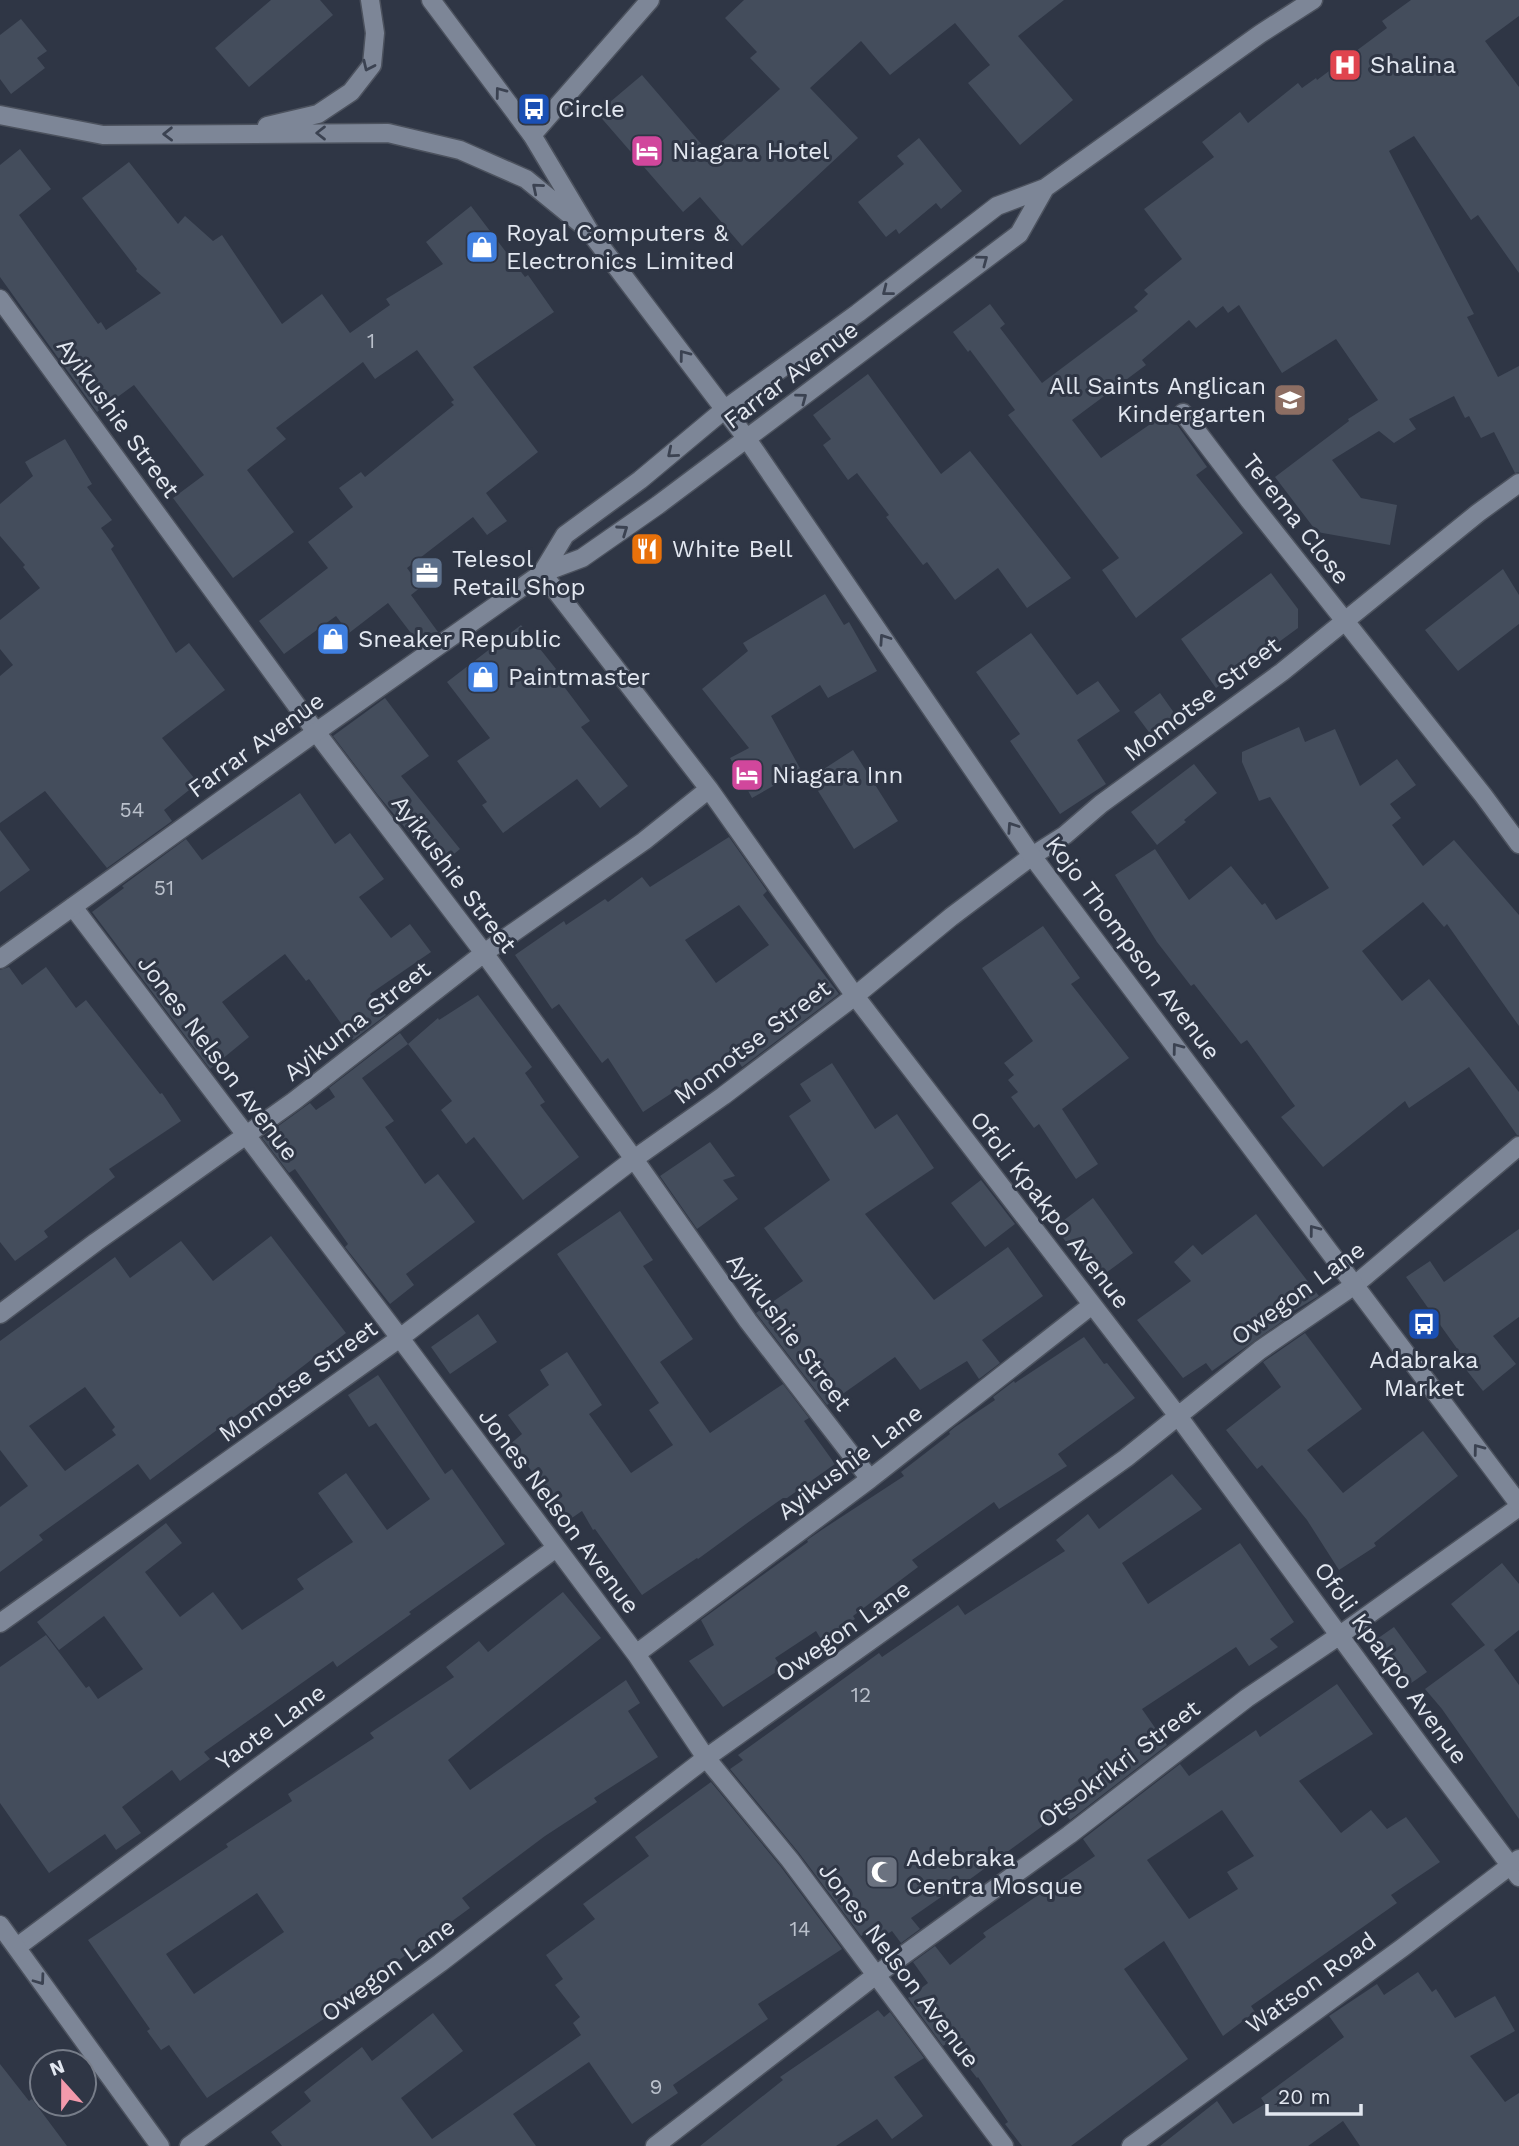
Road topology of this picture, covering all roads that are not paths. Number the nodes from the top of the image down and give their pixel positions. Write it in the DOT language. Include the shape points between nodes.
graph roads {
  1 [pos="370,0"];
  2 [pos="431,0"];
  3 [pos="650,0"];
  4 [pos="1313,0"];
  5 [pos="0,115"];
  6 [pos="236,134"];
  7 [pos="532,135"];
  8 [pos="1045,188"];
  9 [pos="590,232"];
  10 [pos="0,299"];
  11 [pos="725,409"];
  12 [pos="1183,413"];
  13 [pos="747,439"];
  14 [pos="1519,483"];
  15 [pos="542,573"];
  16 [pos="1344,620"];
  17 [pos="316,732"];
  18 [pos="709,789"];
  19 [pos="1519,844"];
  20 [pos="1032,856"];
  21 [pos="73,907"];
  22 [pos="484,953"];
  23 [pos="0,959"];
  24 [pos="855,996"];
  25 [pos="246,1135"];
  26 [pos="1519,1146"];
  27 [pos="634,1159"];
  28 [pos="1356,1284"];
  29 [pos="1092,1305"];
  30 [pos="0,1314"];
  31 [pos="400,1338"];
  32 [pos="1178,1416"];
  33 [pos="870,1479"];
  34 [pos="1519,1505"];
  35 [pos="556,1548"];
  36 [pos="0,1623"];
  37 [pos="1340,1635"];
  38 [pos="636,1654"];
  39 [pos="706,1758"];
  40 [pos="1516,1867"];
  41 [pos="0,1925"];
  42 [pos="17,1947"];
  43 [pos="876,1975"];
  44 [pos="160,2146"];
  45 [pos="189,2146"];
  46 [pos="655,2146"];
  47 [pos="1004,2146"];
  48 [pos="1131,2146"];
  1 -- 6 [label="street, one-way" via="375,33 372,65 351,92 318,114"];
  7 -- 2 [label="street, one-way"];
  3 -- 7 [label="street"];
  4 -- 8 [label="street, Farrar Avenue"];
  6 -- 5 [label="street, one-way" via="103,135"];
  9 -- 6 [label="street, one-way" via="526,179 460,150 388,133"];
  7 -- 9 [label="street"];
  8 -- 11 [label="street, Farrar Avenue, one-way" via="998,206"];
  13 -- 8 [label="street, Farrar Avenue, one-way" via="1019,234"];
  11 -- 9 [label="street, Kojo Thompson Avenue, one-way"];
  10 -- 17 [label="street, Ayikushie Street"];
  11 -- 13 [label="street, Kojo Thompson Avenue"];
  11 -- 15 [label="street, Farrar Avenue, one-way" via="565,535"];
  12 -- 16 [label="street, Terema Close"];
  15 -- 13 [label="street, Farrar Avenue, one-way" via="582,558"];
  20 -- 13 [label="street, Kojo Thompson Avenue, one-way"];
  14 -- 16 [label="street, Momotse Street"];
  15 -- 17 [label="street, Farrar Avenue"];
  15 -- 18 [label="street, Ofoli Kpakpo Avenue"];
  16 -- 19 [label="street, Terema Close"];
  16 -- 20 [label="street, Momotse Street"];
  17 -- 21 [label="street, Farrar Avenue"];
  17 -- 22 [label="street, Ayikushie Street"];
  18 -- 22 [label="street, Ayikuma Street" via="645,841"];
  18 -- 24 [label="street, Ofoli Kpakpo Avenue"];
  20 -- 24 [label="street, Momotse Street"];
  28 -- 20 [label="street, Kojo Thompson Avenue, one-way"];
  21 -- 23 [label="street, Farrar Avenue"];
  21 -- 25 [label="street, Jones Nelson Avenue"];
  22 -- 25 [label="street, Ayikuma Street"];
  22 -- 27 [label="street, Ayikushie Street"];
  24 -- 27 [label="street, Momotse Street"];
  24 -- 29 [label="street, Ofoli Kpakpo Avenue"];
  25 -- 30 [label="street, Ayikuma Street"];
  25 -- 31 [label="street, Jones Nelson Avenue"];
  26 -- 28 [label="street, Owegon Lane"];
  27 -- 31 [label="street, Momotse Street"];
  27 -- 33 [label="street, Ayikushie Street" via="748,1321"];
  28 -- 32 [label="street, Owegon Lane" via="1260,1350"];
  34 -- 28 [label="street, Kojo Thompson Avenue, one-way"];
  29 -- 32 [label="street, Ofoli Kpakpo Avenue"];
  29 -- 33 [label="street, Ayikushie Lane"];
  31 -- 35 [label="street, Jones Nelson Avenue"];
  31 -- 36 [label="street, Momotse Street"];
  32 -- 37 [label="street, Ofoli Kpakpo Avenue"];
  32 -- 39 [label="street, Owegon Lane"];
  33 -- 38 [label="street, Ayikushie Lane"];
  34 -- 37 [label="street, Otsokrikri Street"];
  35 -- 38 [label="street, Jones Nelson Avenue"];
  35 -- 42 [label="street, Yaote Lane"];
  37 -- 40 [label="street, Ofoli Kpakpo Avenue"];
  37 -- 43 [label="street, Otsokrikri Street" via="1247,1698"];
  38 -- 39 [label="street, Jones Nelson Avenue"];
  39 -- 43 [label="street, Jones Nelson Avenue"];
  39 -- 45 [label="street, Owegon Lane" via="440,1963"];
  40 -- 48 [label="street, Watson Road"];
  41 -- 42 [label="street"];
  42 -- 44 [label="street, one-way"];
  43 -- 46 [label="street, Otsokrikri Street"];
  43 -- 47 [label="street, Jones Nelson Avenue"];
}
